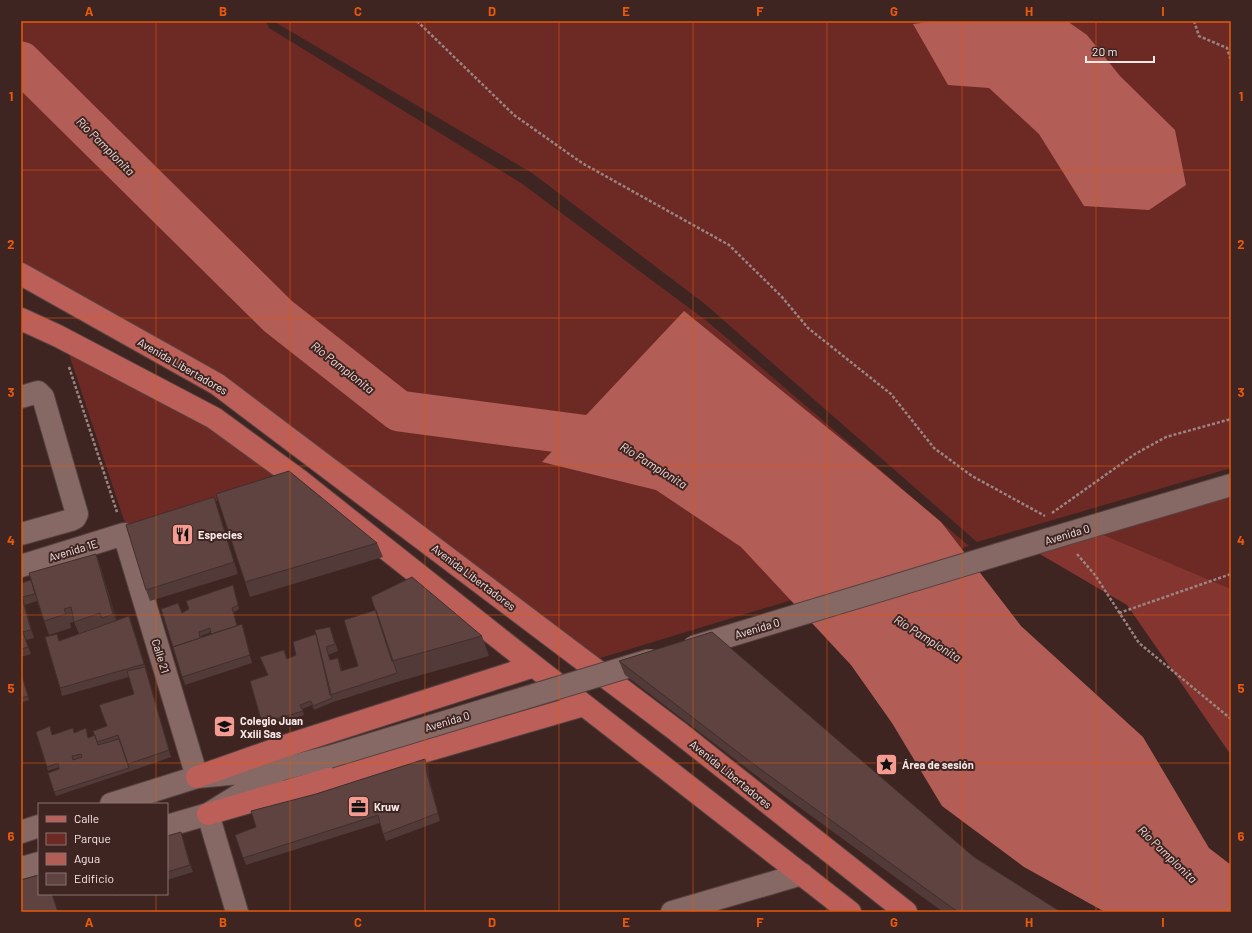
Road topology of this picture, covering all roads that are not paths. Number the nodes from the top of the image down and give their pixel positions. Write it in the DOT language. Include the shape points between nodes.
graph roads {
  1 [pos="21,274"];
  2 [pos="21,319"];
  3 [pos="21,397"];
  4 [pos="1231,484"];
  5 [pos="21,534"];
  6 [pos="124,534"];
  7 [pos="21,566"];
  8 [pos="534,666"];
  9 [pos="584,705"];
  10 [pos="282,769"];
  11 [pos="197,777"];
  12 [pos="114,803"];
  13 [pos="208,814"];
  14 [pos="38,826"];
  15 [pos="168,826"];
  16 [pos="21,832"];
  17 [pos="38,862"];
  18 [pos="21,868"];
  19 [pos="802,874"];
  20 [pos="237,912"];
  21 [pos="672,912"];
  22 [pos="850,912"];
  23 [pos="906,912"];
  1 -- 23 [label="main road, Avenida Libertadores" via="217,384 677,731"];
  2 -- 8 [label="main road" via="214,418 299,480"];
  3 -- 5 [label="street" via="38,392 43,397 77,514 71,520"];
  4 -- 10 [label="street, Avenida 0, bridge" via="329,757"];
  6 -- 7 [label="street, Avenida 1E"];
  6 -- 11 [label="street, Calle 21"];
  8 -- 9 [label="main road"];
  8 -- 11 [label="main road"];
  9 -- 13 [label="main road"];
  9 -- 19 [label="main road"];
  10 -- 11 [label="street, Avenida 0"];
  10 -- 13 [label="street, Avenida 0"];
  11 -- 12 [label="street, Avenida 0"];
  13 -- 15 [label="street, Avenida 0"];
  13 -- 20 [label="street"];
  14 -- 16 [label="street"];
  17 -- 18 [label="street"];
  19 -- 21 [label="street"];
  19 -- 22 [label="main road"];
}
